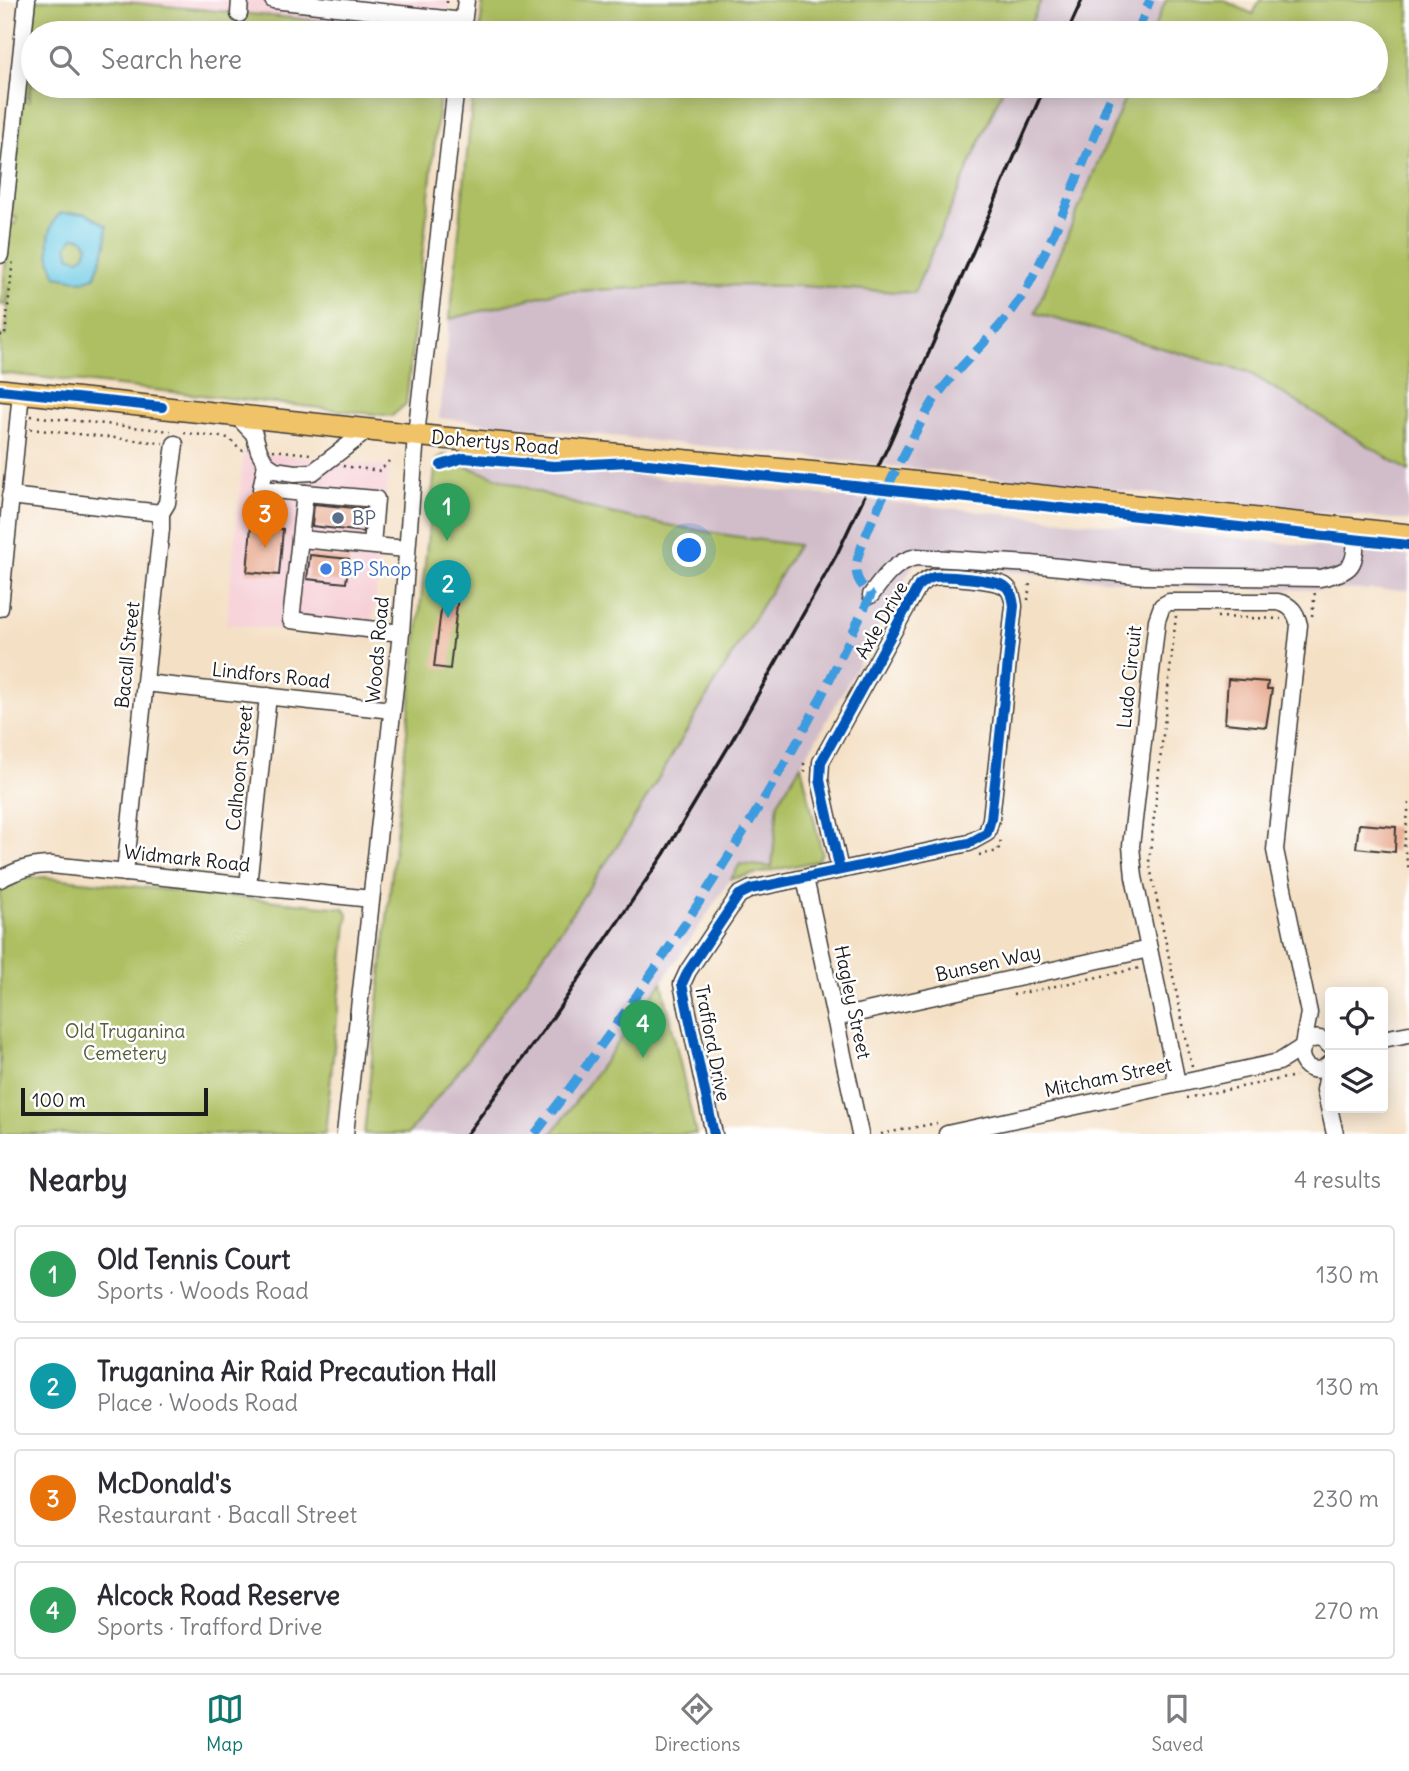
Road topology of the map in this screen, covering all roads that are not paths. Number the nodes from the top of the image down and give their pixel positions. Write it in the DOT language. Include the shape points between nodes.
graph roads {
  1 [pos="27,0"];
  2 [pos="273,0"];
  3 [pos="466,0"];
  4 [pos="23,21"];
  5 [pos="421,21"];
  6 [pos="464,21"];
  7 [pos="21,31"];
  8 [pos="455,98"];
  9 [pos="2,208"];
  10 [pos="0,255"];
  11 [pos="10,391"];
  12 [pos="236,415"];
  13 [pos="368,430"];
  14 [pos="416,435"];
  15 [pos="175,444"];
  16 [pos="266,464"];
  17 [pos="306,493"];
  18 [pos="10,496"];
  19 [pos="161,513"];
  20 [pos="1356,530"];
  21 [pos="1409,535"];
  22 [pos="301,539"];
  23 [pos="372,545"];
  24 [pos="406,549"];
  25 [pos="871,595"];
  26 [pos="0,608"];
  27 [pos="401,633"];
  28 [pos="145,683"];
  29 [pos="268,696"];
  30 [pos="392,710"];
  31 [pos="987,833"];
  32 [pos="840,870"];
  33 [pos="125,873"];
  34 [pos="1,875"];
  35 [pos="805,878"];
  36 [pos="248,886"];
  37 [pos="371,899"];
  38 [pos="1149,949"];
  39 [pos="1309,1013"];
  40 [pos="835,1018"];
  41 [pos="1409,1034"];
  42 [pos="1325,1038"];
  43 [pos="1388,1038"];
  44 [pos="1325,1042"];
  45 [pos="1302,1046"];
  46 [pos="1279,1062"];
  47 [pos="1325,1067"];
  48 [pos="1306,1071"];
  49 [pos="1176,1078"];
  50 [pos="1325,1090"];
  51 [pos="1330,1113"];
  52 [pos="945,1128"];
  53 [pos="345,1134"];
  54 [pos="713,1134"];
  55 [pos="860,1134"];
  56 [pos="1335,1134"];
  1 -- 4 [label="street"];
  2 -- 5 [label="street"];
  3 -- 6 [label="street"];
  7 -- 9 [label="street" via="10,87"];
  8 -- 14 [label="street, Woods Road"];
  9 -- 10 [label="street"];
  11 -- 12 [label="main road, Dohertys Road"];
  11 -- 18 [label="street" via="17,421"];
  12 -- 13 [label="main road, Dohertys Road"];
  12 -- 16 [label="street" via="254,434"];
  13 -- 14 [label="main road, Dohertys Road"];
  13 -- 16 [label="street" via="313,472 275,470"];
  14 -- 20 [label="main road, Dohertys Road, bridge"];
  14 -- 24 [label="street, Woods Road"];
  15 -- 19 [label="street, Bacall Street" via="167,503"];
  16 -- 17 [label="street" via="261,489"];
  17 -- 22 [label="street"];
  17 -- 23 [label="street" via="376,499"];
  18 -- 19 [label="street"];
  18 -- 26 [label="street"];
  19 -- 28 [label="street, Bacall Street"];
  20 -- 21 [label="main road, Dohertys Road"];
  20 -- 25 [label="street" via="1351,565 1317,585 916,557 894,567"];
  22 -- 23 [label="street"];
  22 -- 27 [label="street" via="291,620"];
  23 -- 24 [label="street"];
  24 -- 27 [label="street, Woods Road"];
  27 -- 30 [label="street, Woods Road"];
  28 -- 29 [label="street, Lindfors Road"];
  28 -- 33 [label="street, Bacall Street"];
  29 -- 30 [label="street, Lindfors Road"];
  29 -- 36 [label="street, Calhoon Street"];
  30 -- 37 [label="street, Woods Road"];
  31 -- 32 [label="street, Trafford Drive" via="969,843"];
  31 -- 32 [label="street, Axle Drive" via="1013,600 999,583 932,578 919,585 821,762 820,780"];
  32 -- 35 [label="street, Trafford Drive"];
  33 -- 34 [label="street, Widmark Road" via="36,865"];
  33 -- 36 [label="street, Widmark Road"];
  35 -- 40 [label="street, Hagley Street"];
  35 -- 54 [label="street, Trafford Drive" via="739,895 683,979"];
  36 -- 37 [label="street, Widmark Road"];
  37 -- 53 [label="street, Woods Road"];
  38 -- 39 [label="street, Ludo Circuit" via="1131,845 1157,615 1162,606 1177,601 1286,604 1299,625 1275,850"];
  38 -- 40 [label="street, Bunsen Way"];
  38 -- 49 [label="street, Ludo Circuit"];
  39 -- 42 [label="street"];
  39 -- 45 [label="street"];
  40 -- 55 [label="street, Hagley Street"];
  41 -- 43 [label="street"];
  44 -- 45 [label="street" via="1314,1038"];
  45 -- 46 [label="street, Mitcham Street"];
  45 -- 48 [label="street"];
  46 -- 48 [label="street, Mitcham Street"];
  46 -- 49 [label="street, Mitcham Street"];
  47 -- 48 [label="street"];
  48 -- 50 [label="street"];
  49 -- 52 [label="street, Mitcham Street"];
  51 -- 56 [label="street"];
}
